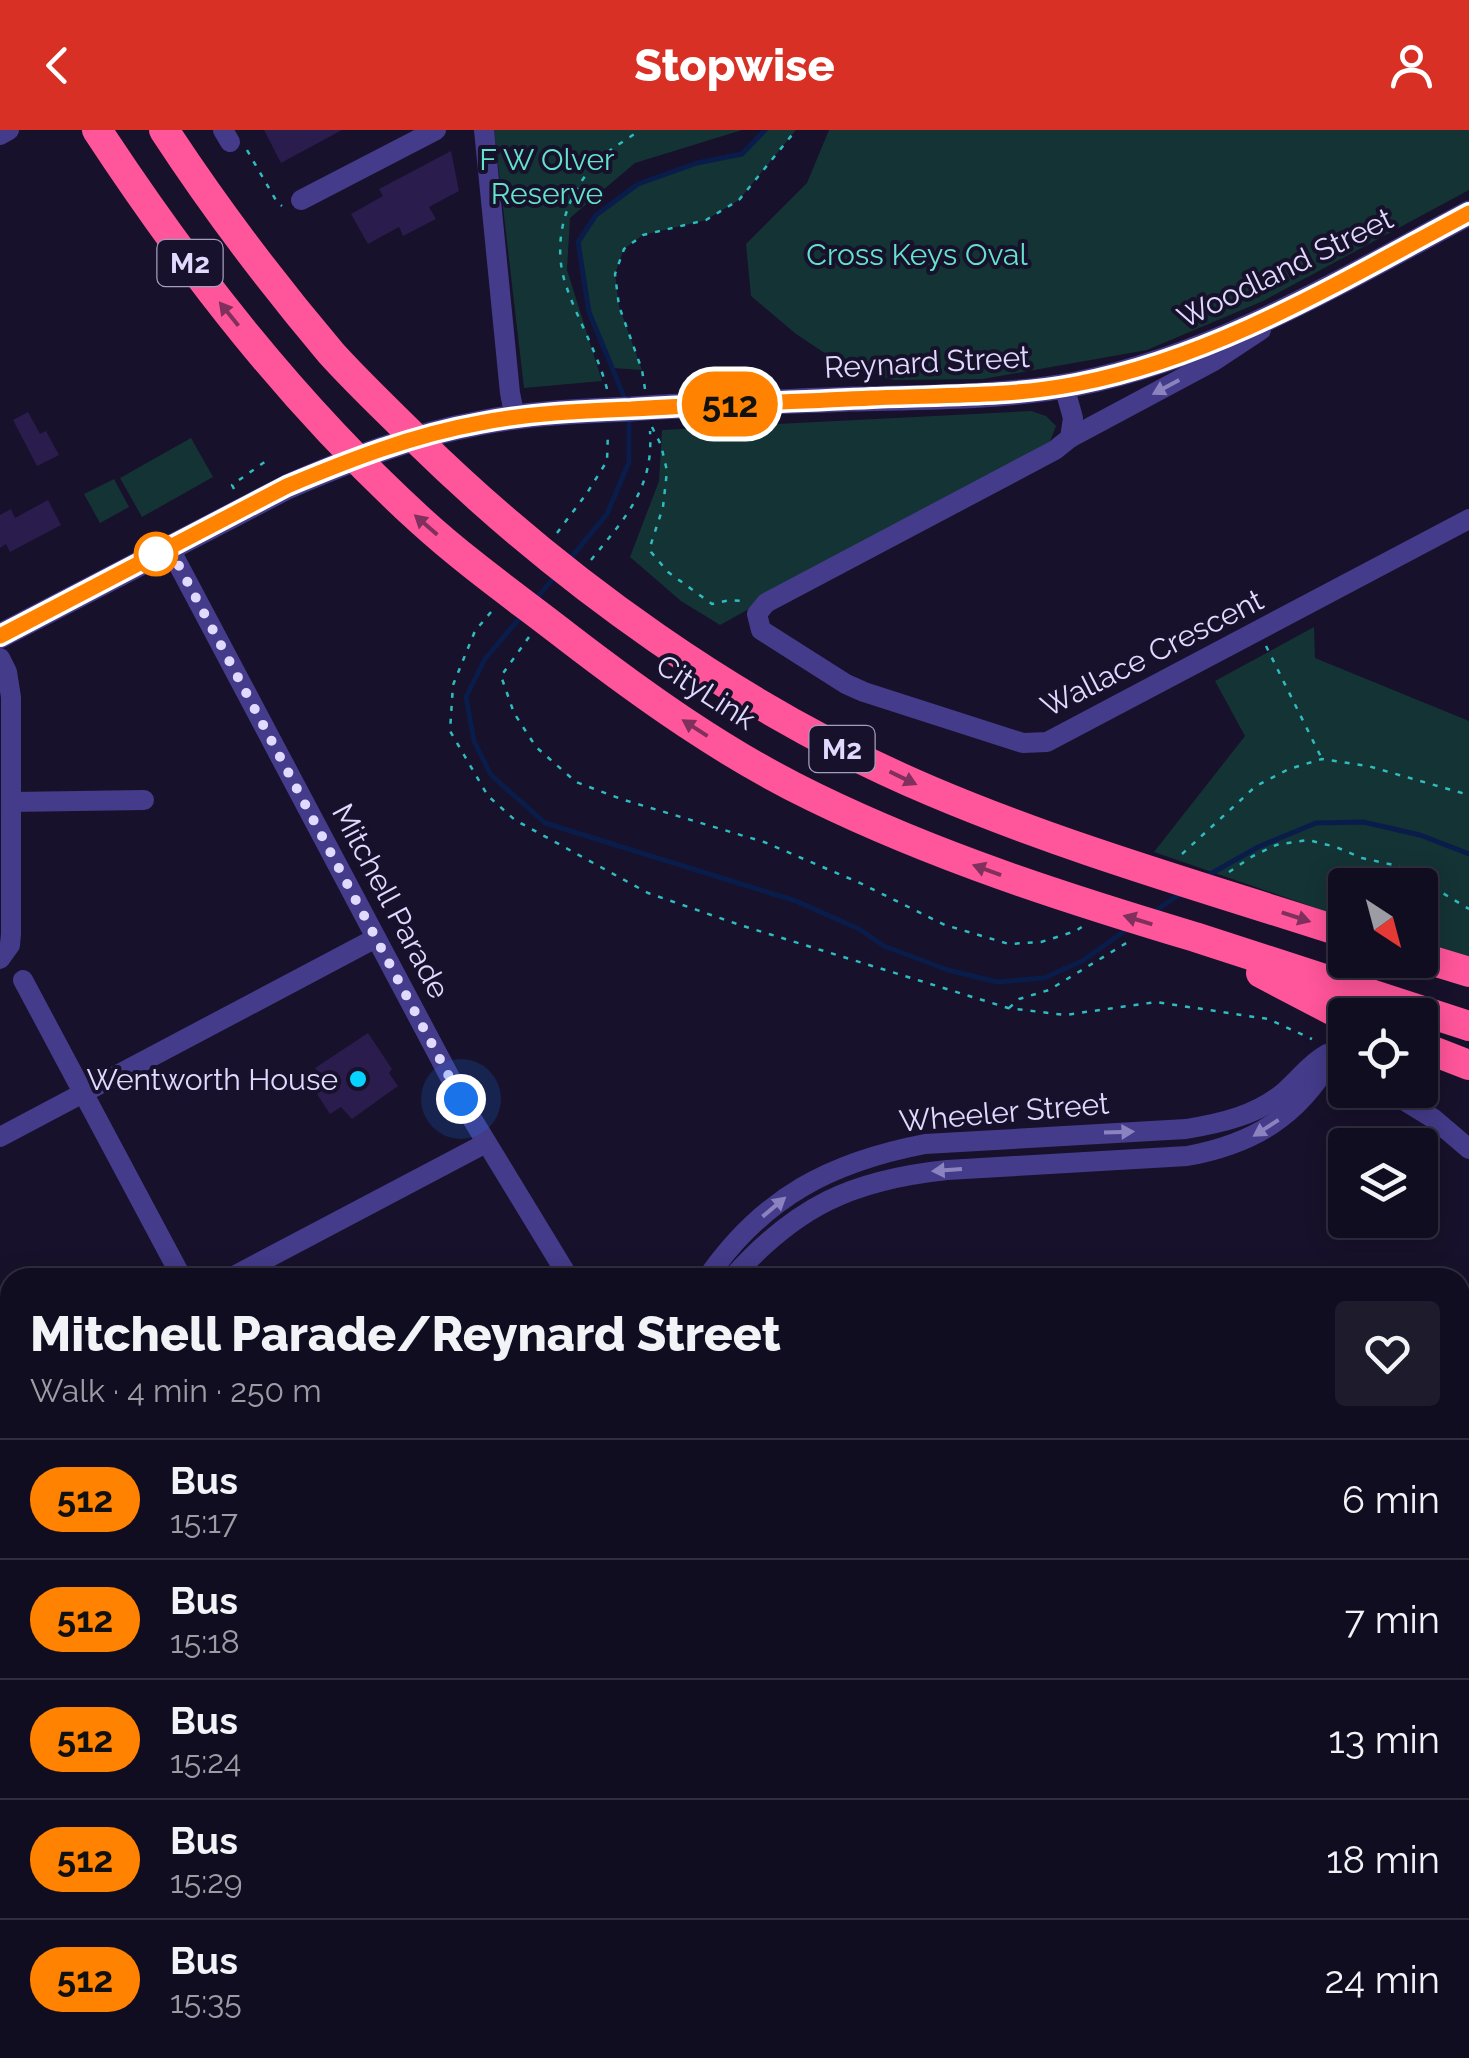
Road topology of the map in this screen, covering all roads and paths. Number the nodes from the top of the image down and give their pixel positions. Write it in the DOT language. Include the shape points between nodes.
graph roads {
  1 [pos="9,130"];
  2 [pos="97,130"];
  3 [pos="164,130"];
  4 [pos="436,130"];
  5 [pos="484,130"];
  6 [pos="640,130"];
  7 [pos="0,135"];
  8 [pos="232,139"];
  9 [pos="301,200"];
  10 [pos="1469,213"];
  11 [pos="1308,298"];
  12 [pos="1124,373"];
  13 [pos="1064,386"];
  14 [pos="610,400"];
  15 [pos="515,418"];
  16 [pos="650,422"];
  17 [pos="608,430"];
  18 [pos="1070,438"];
  19 [pos="266,461"];
  20 [pos="234,490"];
  21 [pos="1469,519"];
  22 [pos="546,542"];
  23 [pos="169,547"];
  24 [pos="499,596"];
  25 [pos="757,614"];
  26 [pos="1258,632"];
  27 [pos="0,636"];
  28 [pos="0,658"];
  29 [pos="1322,759"];
  30 [pos="144,800"];
  31 [pos="11,802"];
  32 [pos="1328,928"];
  33 [pos="376,938"];
  34 [pos="1197,938"];
  35 [pos="2,957"];
  36 [pos="1438,963"];
  37 [pos="1469,972"];
  38 [pos="23,980"];
  39 [pos="1328,1008"];
  40 [pos="1469,1026"];
  41 [pos="1328,1052"];
  42 [pos="1438,1053"];
  43 [pos="1328,1060"];
  44 [pos="1469,1065"];
  45 [pos="1328,1066"];
  46 [pos="83,1092"];
  47 [pos="1417,1108"];
  48 [pos="0,1137"];
  49 [pos="486,1143"];
  50 [pos="1469,1149"];
  51 [pos="177,1268"];
  52 [pos="249,1268"];
  53 [pos="563,1268"];
  54 [pos="716,1268"];
  55 [pos="742,1268"];
  1 -- 7 [label="street"];
  24 -- 2 [label="highway, CityLink / M2, one-way" via="290,390"];
  3 -- 22 [label="highway, CityLink / M2" via="214,205 334,356 454,476"];
  4 -- 9 [label="street"];
  5 -- 15 [label="street"];
  6 -- 14 [label="path" via="580,183 565,210 560,244 564,278"];
  8 -- 9 [label="path" via="277,202 284,208"];
  10 -- 11 [label="street, Woodland Street"];
  11 -- 12 [label="street, Woodland Street"];
  11 -- 18 [label="street, one-way" via="1214,361"];
  12 -- 13 [label="street, Reynard Street"];
  13 -- 15 [label="street, Reynard Street"];
  13 -- 18 [label="street"];
  15 -- 23 [label="street, Reynard Street" via="381,450 287,486"];
  16 -- 25 [label="path" via="667,470 653,558 712,604 740,600"];
  17 -- 22 [label="path" via="607,461"];
  18 -- 25 [label="street" via="766,603"];
  19 -- 20 [label="path" via="232,485"];
  21 -- 26 [label="street, Wallace Crescent"];
  22 -- 32 [label="highway, CityLink / M2, one-way" via="581,583 674,650 835,745 1017,826"];
  23 -- 27 [label="street, Reynard Street"];
  23 -- 33 [label="street, Mitchell Parade"];
  34 -- 24 [label="highway, CityLink / M2, one-way" via="983,870 812,796 720,745 551,624"];
  24 -- 41 [label="path" via="474,631 452,684 450,731 488,796 515,820 631,884 1008,1008 1065,1015 1156,1002 1268,1019"];
  25 -- 26 [label="street, Wallace Crescent" via="765,635 856,689 1023,743 1054,740"];
  26 -- 29 [label="path"];
  28 -- 31 [label="street" via="11,697"];
  30 -- 31 [label="street"];
  31 -- 35 [label="street" via="12,934"];
  33 -- 46 [label="street"];
  33 -- 49 [label="street, Mitchell Parade"];
  34 -- 39 [label="highway"];
  34 -- 40 [label="highway, CityLink / M2"];
  36 -- 37 [label="highway"];
  38 -- 46 [label="street"];
  42 -- 44 [label="highway"];
  54 -- 43 [label="street, Wheeler Street, one-way" via="776,1204 853,1162 925,1144 1208,1126 1273,1100 1314,1061"];
  45 -- 55 [label="street, Wheeler Street, one-way" via="1262,1132 1220,1150 946,1170 875,1182 794,1219"];
  46 -- 48 [label="street"];
  46 -- 51 [label="street"];
  47 -- 50 [label="street"];
  49 -- 52 [label="street"];
  49 -- 53 [label="street, Mitchell Parade"];
}
